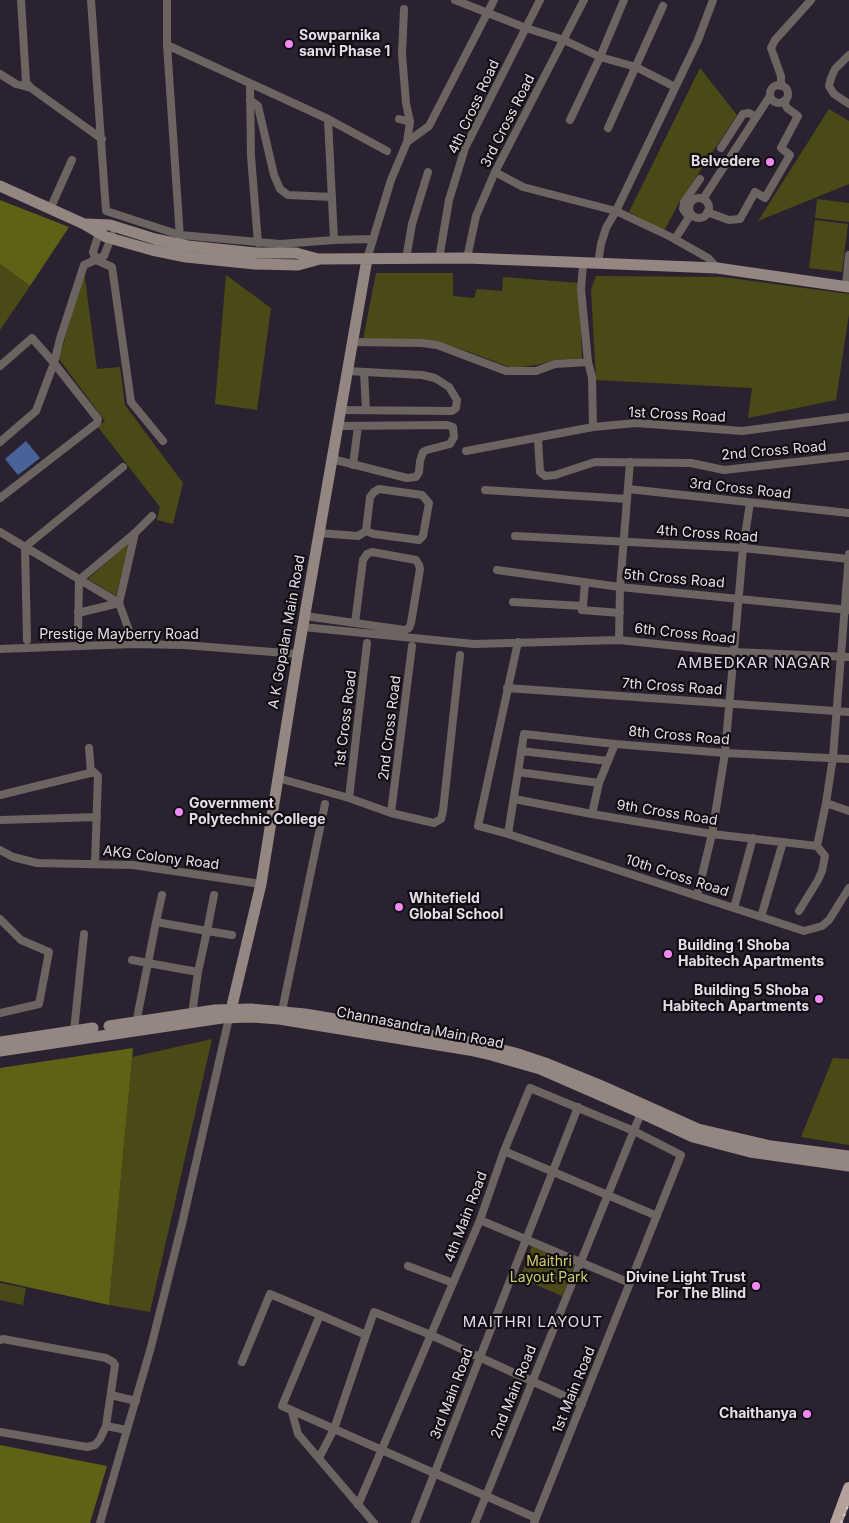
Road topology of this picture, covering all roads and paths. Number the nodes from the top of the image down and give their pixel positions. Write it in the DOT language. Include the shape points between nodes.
graph roads {
  1 [pos="20,0"];
  2 [pos="91,0"];
  3 [pos="167,0"];
  4 [pos="455,0"];
  5 [pos="494,0"];
  6 [pos="540,0"];
  7 [pos="584,0"];
  8 [pos="624,0"];
  9 [pos="713,0"];
  10 [pos="811,0"];
  11 [pos="663,6"];
  12 [pos="404,9"];
  13 [pos="487,12"];
  14 [pos="526,28"];
  15 [pos="564,40"];
  16 [pos="167,44"];
  17 [pos="849,55"];
  18 [pos="600,57"];
  19 [pos="636,67"];
  20 [pos="0,74"];
  21 [pos="250,84"];
  22 [pos="781,86"];
  23 [pos="675,87"];
  24 [pos="31,88"];
  25 [pos="770,96"];
  26 [pos="250,100"];
  27 [pos="784,102"];
  28 [pos="849,104"];
  29 [pos="756,117"];
  30 [pos="328,119"];
  31 [pos="399,119"];
  32 [pos="570,120"];
  33 [pos="410,122"];
  34 [pos="608,128"];
  35 [pos="102,139"];
  36 [pos="407,142"];
  37 [pos="721,148"];
  38 [pos="388,151"];
  39 [pos="72,160"];
  40 [pos="428,172"];
  41 [pos="495,172"];
  42 [pos="700,179"];
  43 [pos="0,186"];
  44 [pos="332,197"];
  45 [pos="703,199"];
  46 [pos="50,209"];
  47 [pos="616,211"];
  48 [pos="707,212"];
  49 [pos="690,216"];
  50 [pos="115,226"];
  51 [pos="101,228"];
  52 [pos="111,238"];
  53 [pos="372,239"];
  54 [pos="675,239"];
  55 [pos="334,240"];
  56 [pos="258,243"];
  57 [pos="179,245"];
  58 [pos="849,256"];
  59 [pos="466,258"];
  60 [pos="366,259"];
  61 [pos="406,259"];
  62 [pos="438,259"];
  63 [pos="96,260"];
  64 [pos="583,264"];
  65 [pos="598,264"];
  66 [pos="717,268"];
  67 [pos="847,286"];
  68 [pos="352,342"];
  69 [pos="588,362"];
  70 [pos="54,363"];
  71 [pos="0,366"];
  72 [pos="347,370"];
  73 [pos="364,372"];
  74 [pos="340,410"];
  75 [pos="366,410"];
  76 [pos="849,418"];
  77 [pos="338,426"];
  78 [pos="358,426"];
  79 [pos="593,427"];
  80 [pos="538,438"];
  81 [pos="163,441"];
  82 [pos="0,442"];
  83 [pos="466,451"];
  84 [pos="849,456"];
  85 [pos="332,459"];
  86 [pos="630,462"];
  87 [pos="353,464"];
  88 [pos="122,467"];
  89 [pos="628,489"];
  90 [pos="485,490"];
  91 [pos="0,498"];
  92 [pos="627,499"];
  93 [pos="750,503"];
  94 [pos="849,513"];
  95 [pos="152,516"];
  96 [pos="366,531"];
  97 [pos="0,532"];
  98 [pos="135,533"];
  99 [pos="320,534"];
  100 [pos="515,536"];
  101 [pos="624,541"];
  102 [pos="25,547"];
  103 [pos="744,548"];
  104 [pos="849,554"];
  105 [pos="849,559"];
  106 [pos="497,570"];
  107 [pos="79,580"];
  108 [pos="585,582"];
  109 [pos="620,587"];
  110 [pos="740,598"];
  111 [pos="513,602"];
  112 [pos="119,603"];
  113 [pos="583,606"];
  114 [pos="847,610"];
  115 [pos="620,613"];
  116 [pos="78,614"];
  117 [pos="304,622"];
  118 [pos="355,623"];
  119 [pos="78,634"];
  120 [pos="27,640"];
  121 [pos="619,640"];
  122 [pos="518,642"];
  123 [pos="368,643"];
  124 [pos="134,644"];
  125 [pos="412,646"];
  126 [pos="0,649"];
  127 [pos="734,652"];
  128 [pos="298,654"];
  129 [pos="460,655"];
  130 [pos="840,656"];
  131 [pos="849,657"];
  132 [pos="507,688"];
  133 [pos="730,704"];
  134 [pos="836,710"];
  135 [pos="849,712"];
  136 [pos="615,744"];
  137 [pos="89,748"];
  138 [pos="521,751"];
  139 [pos="725,753"];
  140 [pos="833,757"];
  141 [pos="849,759"];
  142 [pos="608,761"];
  143 [pos="518,772"];
  144 [pos="90,773"];
  145 [pos="278,778"];
  146 [pos="599,783"];
  147 [pos="0,795"];
  148 [pos="349,798"];
  149 [pos="514,798"];
  150 [pos="826,803"];
  151 [pos="325,804"];
  152 [pos="849,811"];
  153 [pos="392,814"];
  154 [pos="592,814"];
  155 [pos="97,817"];
  156 [pos="0,820"];
  157 [pos="508,834"];
  158 [pos="712,834"];
  159 [pos="752,838"];
  160 [pos="783,842"];
  161 [pos="818,846"];
  162 [pos="0,850"];
  163 [pos="95,863"];
  164 [pos="261,884"];
  165 [pos="849,888"];
  166 [pos="162,895"];
  167 [pos="214,895"];
  168 [pos="697,896"];
  169 [pos="734,908"];
  170 [pos="800,911"];
  171 [pos="761,917"];
  172 [pos="0,919"];
  173 [pos="156,922"];
  174 [pos="206,931"];
  175 [pos="84,934"];
  176 [pos="232,935"];
  177 [pos="132,960"];
  178 [pos="148,963"];
  179 [pos="198,972"];
  180 [pos="282,1011"];
  181 [pos="0,1014"];
  182 [pos="192,1014"];
  183 [pos="230,1014"];
  184 [pos="138,1021"];
  185 [pos="74,1031"];
  186 [pos="0,1042"];
  187 [pos="0,1051"];
  188 [pos="557,1072"];
  189 [pos="578,1107"];
  190 [pos="641,1113"];
  191 [pos="635,1129"];
  192 [pos="695,1133"];
  193 [pos="504,1152"];
  194 [pos="681,1155"];
  195 [pos="849,1156"];
  196 [pos="849,1166"];
  197 [pos="552,1172"];
  198 [pos="608,1195"];
  199 [pos="657,1216"];
  200 [pos="480,1220"];
  201 [pos="526,1239"];
  202 [pos="580,1262"];
  203 [pos="408,1266"];
  204 [pos="453,1283"];
  205 [pos="630,1283"];
  206 [pos="320,1315"];
  207 [pos="366,1335"];
  208 [pos="431,1335"];
  209 [pos="0,1340"];
  210 [pos="480,1357"];
  211 [pos="242,1362"];
  212 [pos="532,1381"];
  213 [pos="111,1395"];
  214 [pos="136,1401"];
  215 [pos="582,1404"];
  216 [pos="292,1412"];
  217 [pos="106,1426"];
  218 [pos="334,1429"];
  219 [pos="127,1430"];
  220 [pos="0,1432"];
  221 [pos="382,1450"];
  222 [pos="318,1458"];
  223 [pos="434,1473"];
  224 [pos="849,1488"];
  225 [pos="485,1495"];
  226 [pos="358,1505"];
  227 [pos="535,1520"];
  228 [pos="100,1523"];
  229 [pos="374,1523"];
  230 [pos="415,1523"];
  231 [pos="475,1523"];
  232 [pos="836,1523"];
  1 -- 24 [label="street" via="25,77"];
  2 -- 35 [label="street"];
  3 -- 16 [label="street"];
  4 -- 13 [label="street"];
  5 -- 13 [label="street"];
  6 -- 14 [label="street, 4th Cross Road"];
  7 -- 15 [label="street, 3rd Cross Road"];
  8 -- 18 [label="street"];
  9 -- 23 [label="street"];
  10 -- 22 [label="street" via="771,48 781,76"];
  11 -- 19 [label="street"];
  12 -- 33 [label="street" via="402,54"];
  13 -- 14 [label="street"];
  13 -- 36 [label="street" via="428,126"];
  14 -- 15 [label="street"];
  14 -- 62 [label="street, 4th Cross Road" via="465,148 449,200"];
  15 -- 18 [label="street"];
  15 -- 41 [label="street, 3rd Cross Road"];
  16 -- 21 [label="street"];
  16 -- 57 [label="street"];
  17 -- 28 [label="street" via="836,69 829,86 834,94"];
  18 -- 19 [label="street"];
  18 -- 32 [label="street"];
  19 -- 23 [label="street"];
  19 -- 34 [label="street"];
  20 -- 24 [label="street" via="16,84"];
  21 -- 26 [label="street"];
  21 -- 30 [label="street"];
  22 -- 25 [label="street" via="773,88"];
  22 -- 27 [label="street" via="788,91"];
  23 -- 47 [label="street"];
  24 -- 35 [label="street"];
  25 -- 27 [label="street" via="776,102"];
  25 -- 29 [label="street"];
  26 -- 44 [label="street" via="258,106 280,189 288,195"];
  26 -- 56 [label="street"];
  27 -- 48 [label="street" via="798,116 781,148 790,155 765,198 756,192 740,219 729,220"];
  29 -- 37 [label="street" via="743,114"];
  29 -- 45 [label="street"];
  30 -- 38 [label="street"];
  30 -- 44 [label="street"];
  31 -- 33 [label="street"];
  33 -- 36 [label="street"];
  35 -- 57 [label="street" via="106,211"];
  36 -- 53 [label="street"];
  39 -- 46 [label="street"];
  40 -- 61 [label="street" via="412,224"];
  41 -- 47 [label="street" via="523,187"];
  41 -- 59 [label="street, 3rd Cross Road" via="476,216"];
  42 -- 49 [label="street" via="684,202 683,209"];
  43 -- 46 [label="main road"];
  44 -- 55 [label="street"];
  45 -- 48 [label="street" via="708,206"];
  45 -- 49 [label="street" via="696,198 690,202"];
  46 -- 51 [label="main road"];
  47 -- 54 [label="street"];
  47 -- 65 [label="street" via="604,232"];
  48 -- 49 [label="street" via="700,217"];
  49 -- 54 [label="street"];
  50 -- 51 [label="main road"];
  50 -- 52 [label="street"];
  50 -- 57 [label="main road"];
  51 -- 52 [label="main road"];
  51 -- 63 [label="street" via="93,252"];
  52 -- 57 [label="main road" via="152,250"];
  52 -- 63 [label="street" via="104,256"];
  53 -- 55 [label="street"];
  53 -- 60 [label="street"];
  54 -- 66 [label="street" via="708,258"];
  55 -- 56 [label="street"];
  56 -- 57 [label="street"];
  57 -- 60 [label="main road" via="256,253 296,253 320,259"];
  58 -- 67 [label="street"];
  59 -- 62 [label="main road"];
  59 -- 64 [label="main road"];
  60 -- 61 [label="main road"];
  60 -- 68 [label="main road, A K Gopalan Main Road"];
  61 -- 62 [label="main road"];
  63 -- 70 [label="street" via="84,265"];
  63 -- 81 [label="street" via="112,267 131,402"];
  64 -- 65 [label="main road"];
  64 -- 69 [label="street" via="580,289"];
  65 -- 66 [label="main road"];
  66 -- 67 [label="main road"];
  68 -- 69 [label="street" via="437,345 506,371 536,371 555,364"];
  68 -- 72 [label="main road, A K Gopalan Main Road"];
  69 -- 79 [label="street" via="592,377"];
  70 -- 71 [label="street" via="32,338"];
  70 -- 82 [label="street" via="36,411"];
  70 -- 91 [label="street" via="98,419 97,423"];
  72 -- 73 [label="street"];
  72 -- 74 [label="main road, A K Gopalan Main Road"];
  73 -- 75 [label="street"];
  73 -- 75 [label="street" via="435,378 449,388 457,400 452,412"];
  74 -- 75 [label="street"];
  74 -- 77 [label="main road, A K Gopalan Main Road"];
  76 -- 79 [label="street, 1st Cross Road" via="742,431 636,424"];
  77 -- 78 [label="street"];
  77 -- 85 [label="main road, A K Gopalan Main Road"];
  78 -- 87 [label="street"];
  78 -- 87 [label="street" via="447,425 453,427 454,437 450,444 423,452 416,477 407,478"];
  79 -- 80 [label="street, 1st Cross Road"];
  80 -- 83 [label="street, 1st Cross Road"];
  80 -- 86 [label="street, 2nd Cross Road" via="540,472 545,476 596,462"];
  84 -- 86 [label="street, 2nd Cross Road" via="724,470 691,463"];
  85 -- 87 [label="street"];
  85 -- 99 [label="main road, A K Gopalan Main Road"];
  86 -- 89 [label="street"];
  88 -- 102 [label="street"];
  89 -- 92 [label="street"];
  89 -- 93 [label="street, 3rd Cross Road"];
  90 -- 92 [label="street"];
  92 -- 101 [label="street"];
  93 -- 94 [label="street, 3rd Cross Road"];
  93 -- 103 [label="street"];
  95 -- 98 [label="street"];
  96 -- 96 [label="street" via="419,540 423,536 429,503 422,495 379,489 370,496"];
  96 -- 99 [label="street" via="358,536"];
  97 -- 102 [label="street"];
  98 -- 107 [label="street"];
  98 -- 112 [label="street"];
  99 -- 117 [label="main road, A K Gopalan Main Road"];
  100 -- 101 [label="street, 4th Cross Road"];
  101 -- 103 [label="street, 4th Cross Road"];
  101 -- 109 [label="street"];
  102 -- 107 [label="street"];
  102 -- 120 [label="street"];
  103 -- 105 [label="street, 4th Cross Road"];
  103 -- 110 [label="street"];
  104 -- 105 [label="street"];
  105 -- 114 [label="street"];
  106 -- 108 [label="street, 5th Cross Road"];
  107 -- 112 [label="street"];
  107 -- 116 [label="street"];
  108 -- 109 [label="street, 5th Cross Road"];
  108 -- 113 [label="street"];
  109 -- 110 [label="street, 5th Cross Road"];
  109 -- 115 [label="street"];
  110 -- 114 [label="street, 5th Cross Road"];
  110 -- 127 [label="street"];
  111 -- 113 [label="street"];
  112 -- 116 [label="street"];
  112 -- 124 [label="street"];
  113 -- 115 [label="street" via="582,610"];
  114 -- 130 [label="street"];
  115 -- 121 [label="street"];
  116 -- 119 [label="street"];
  117 -- 118 [label="street"];
  117 -- 122 [label="street, 6th Cross Road" via="474,644"];
  117 -- 128 [label="main road, A K Gopalan Main Road"];
  118 -- 118 [label="street" via="409,628 420,569 416,560 372,552 367,554 363,560"];
  121 -- 122 [label="street, 6th Cross Road"];
  121 -- 127 [label="street, 6th Cross Road"];
  122 -- 132 [label="street"];
  123 -- 148 [label="street, 1st Cross Road"];
  124 -- 126 [label="street, Prestige Mayberry Road"];
  124 -- 128 [label="street, Prestige Mayberry Road"];
  125 -- 153 [label="street, 2nd Cross Road"];
  127 -- 130 [label="street, 6th Cross Road"];
  127 -- 133 [label="street"];
  128 -- 145 [label="main road, A K Gopalan Main Road"];
  129 -- 153 [label="street" via="441,818 434,823"];
  130 -- 131 [label="street, 6th Cross Road"];
  130 -- 134 [label="street"];
  132 -- 133 [label="street, 7th Cross Road"];
  132 -- 157 [label="street, 10th Cross Road" via="478,826"];
  133 -- 134 [label="street, 7th Cross Road"];
  133 -- 139 [label="street"];
  134 -- 135 [label="street, 7th Cross Road"];
  134 -- 140 [label="street"];
  136 -- 138 [label="street, 8th Cross Road" via="524,734"];
  136 -- 139 [label="street, 8th Cross Road"];
  136 -- 142 [label="street"];
  137 -- 144 [label="street"];
  138 -- 142 [label="street"];
  138 -- 143 [label="street"];
  139 -- 140 [label="street, 8th Cross Road"];
  139 -- 158 [label="street"];
  140 -- 141 [label="street, 8th Cross Road"];
  140 -- 150 [label="street"];
  142 -- 146 [label="street"];
  143 -- 146 [label="street"];
  143 -- 149 [label="street"];
  144 -- 147 [label="street"];
  144 -- 155 [label="street" via="98,776"];
  145 -- 148 [label="street"];
  145 -- 164 [label="main road, A K Gopalan Main Road"];
  146 -- 154 [label="street"];
  148 -- 153 [label="street"];
  149 -- 154 [label="street, 9th Cross Road"];
  149 -- 157 [label="street"];
  150 -- 152 [label="street"];
  150 -- 161 [label="street"];
  151 -- 180 [label="street"];
  154 -- 158 [label="street, 9th Cross Road"];
  155 -- 156 [label="street"];
  155 -- 163 [label="street"];
  157 -- 168 [label="street, 10th Cross Road"];
  158 -- 159 [label="street, 9th Cross Road"];
  158 -- 168 [label="street"];
  159 -- 160 [label="street, 9th Cross Road"];
  159 -- 169 [label="street"];
  160 -- 161 [label="street, 9th Cross Road"];
  160 -- 171 [label="street"];
  161 -- 170 [label="street" via="825,856 822,871"];
  162 -- 163 [label="street, AKG Colony Road" via="37,863"];
  163 -- 164 [label="street, AKG Colony Road" via="133,865"];
  164 -- 183 [label="main road, A K Gopalan Main Road"];
  165 -- 171 [label="street, 10th Cross Road" via="829,920 816,929 804,931"];
  166 -- 173 [label="street"];
  167 -- 174 [label="street"];
  168 -- 169 [label="street, 10th Cross Road"];
  169 -- 171 [label="street, 10th Cross Road"];
  172 -- 181 [label="street" via="21,940 49,952 40,1004"];
  173 -- 174 [label="street"];
  173 -- 178 [label="street"];
  174 -- 176 [label="street"];
  174 -- 179 [label="street"];
  175 -- 185 [label="street"];
  177 -- 178 [label="street"];
  178 -- 179 [label="street"];
  178 -- 184 [label="street"];
  179 -- 182 [label="street"];
  180 -- 183 [label="main road, Channasandra Main Road"];
  180 -- 188 [label="main road, Channasandra Main Road" via="470,1042 515,1053"];
  182 -- 183 [label="main road, Channasandra Main Road"];
  182 -- 184 [label="main road, Channasandra Main Road"];
  183 -- 187 [label="main road, Channasandra Main Road"];
  183 -- 188 [label="main road, Channasandra Main Road" via="469,1050"];
  183 -- 214 [label="street" via="182,1224"];
  184 -- 185 [label="main road, Channasandra Main Road"];
  185 -- 186 [label="main road, Channasandra Main Road"];
  188 -- 190 [label="main road, Channasandra Main Road"];
  188 -- 192 [label="main road, Channasandra Main Road" via="602,1086"];
  189 -- 191 [label="street, 4th Main Road"];
  189 -- 193 [label="street, 4th Main Road" via="530,1088"];
  189 -- 197 [label="street, 3rd Main Road"];
  190 -- 191 [label="street, 2nd Main Road"];
  190 -- 192 [label="main road, Channasandra Main Road"];
  191 -- 194 [label="street, 4th Main Road"];
  191 -- 198 [label="street, 2nd Main Road"];
  192 -- 195 [label="main road, Channasandra Main Road"];
  192 -- 196 [label="main road, Channasandra Main Road" via="750,1152"];
  193 -- 197 [label="street"];
  193 -- 200 [label="street, 4th Main Road"];
  194 -- 199 [label="street, 1st Main Road"];
  197 -- 198 [label="street"];
  197 -- 201 [label="street, 3rd Main Road"];
  198 -- 199 [label="street"];
  198 -- 202 [label="street, 2nd Main Road"];
  199 -- 205 [label="street, 1st Main Road"];
  200 -- 201 [label="street"];
  200 -- 204 [label="street, 4th Main Road"];
  201 -- 202 [label="street"];
  201 -- 210 [label="street, 3rd Main Road"];
  202 -- 205 [label="street"];
  202 -- 212 [label="street, 2nd Main Road"];
  203 -- 204 [label="street"];
  204 -- 208 [label="street, 4th Main Road"];
  205 -- 215 [label="street, 1st Main Road"];
  206 -- 207 [label="street"];
  206 -- 211 [label="street" via="270,1294"];
  206 -- 216 [label="street" via="282,1406"];
  207 -- 208 [label="street" via="374,1312"];
  207 -- 218 [label="street"];
  208 -- 210 [label="street"];
  208 -- 221 [label="street, 4th Main Road"];
  209 -- 213 [label="street" via="110,1359 115,1365"];
  210 -- 212 [label="street"];
  210 -- 223 [label="street, 3rd Main Road"];
  212 -- 215 [label="street"];
  212 -- 225 [label="street, 2nd Main Road"];
  213 -- 214 [label="street"];
  213 -- 217 [label="street"];
  214 -- 219 [label="street"];
  215 -- 227 [label="street, 1st Main Road"];
  216 -- 218 [label="street"];
  216 -- 222 [label="street" via="298,1434"];
  217 -- 219 [label="street"];
  217 -- 220 [label="street" via="98,1442 87,1447"];
  218 -- 221 [label="street"];
  218 -- 222 [label="street"];
  219 -- 228 [label="street"];
  221 -- 223 [label="street"];
  221 -- 226 [label="street, 4th Main Road"];
  222 -- 226 [label="street"];
  223 -- 225 [label="street"];
  223 -- 230 [label="street, 3rd Main Road"];
  224 -- 232 [label="main road"];
  225 -- 227 [label="street"];
  225 -- 231 [label="street, 2nd Main Road"];
  226 -- 229 [label="street"];
}
